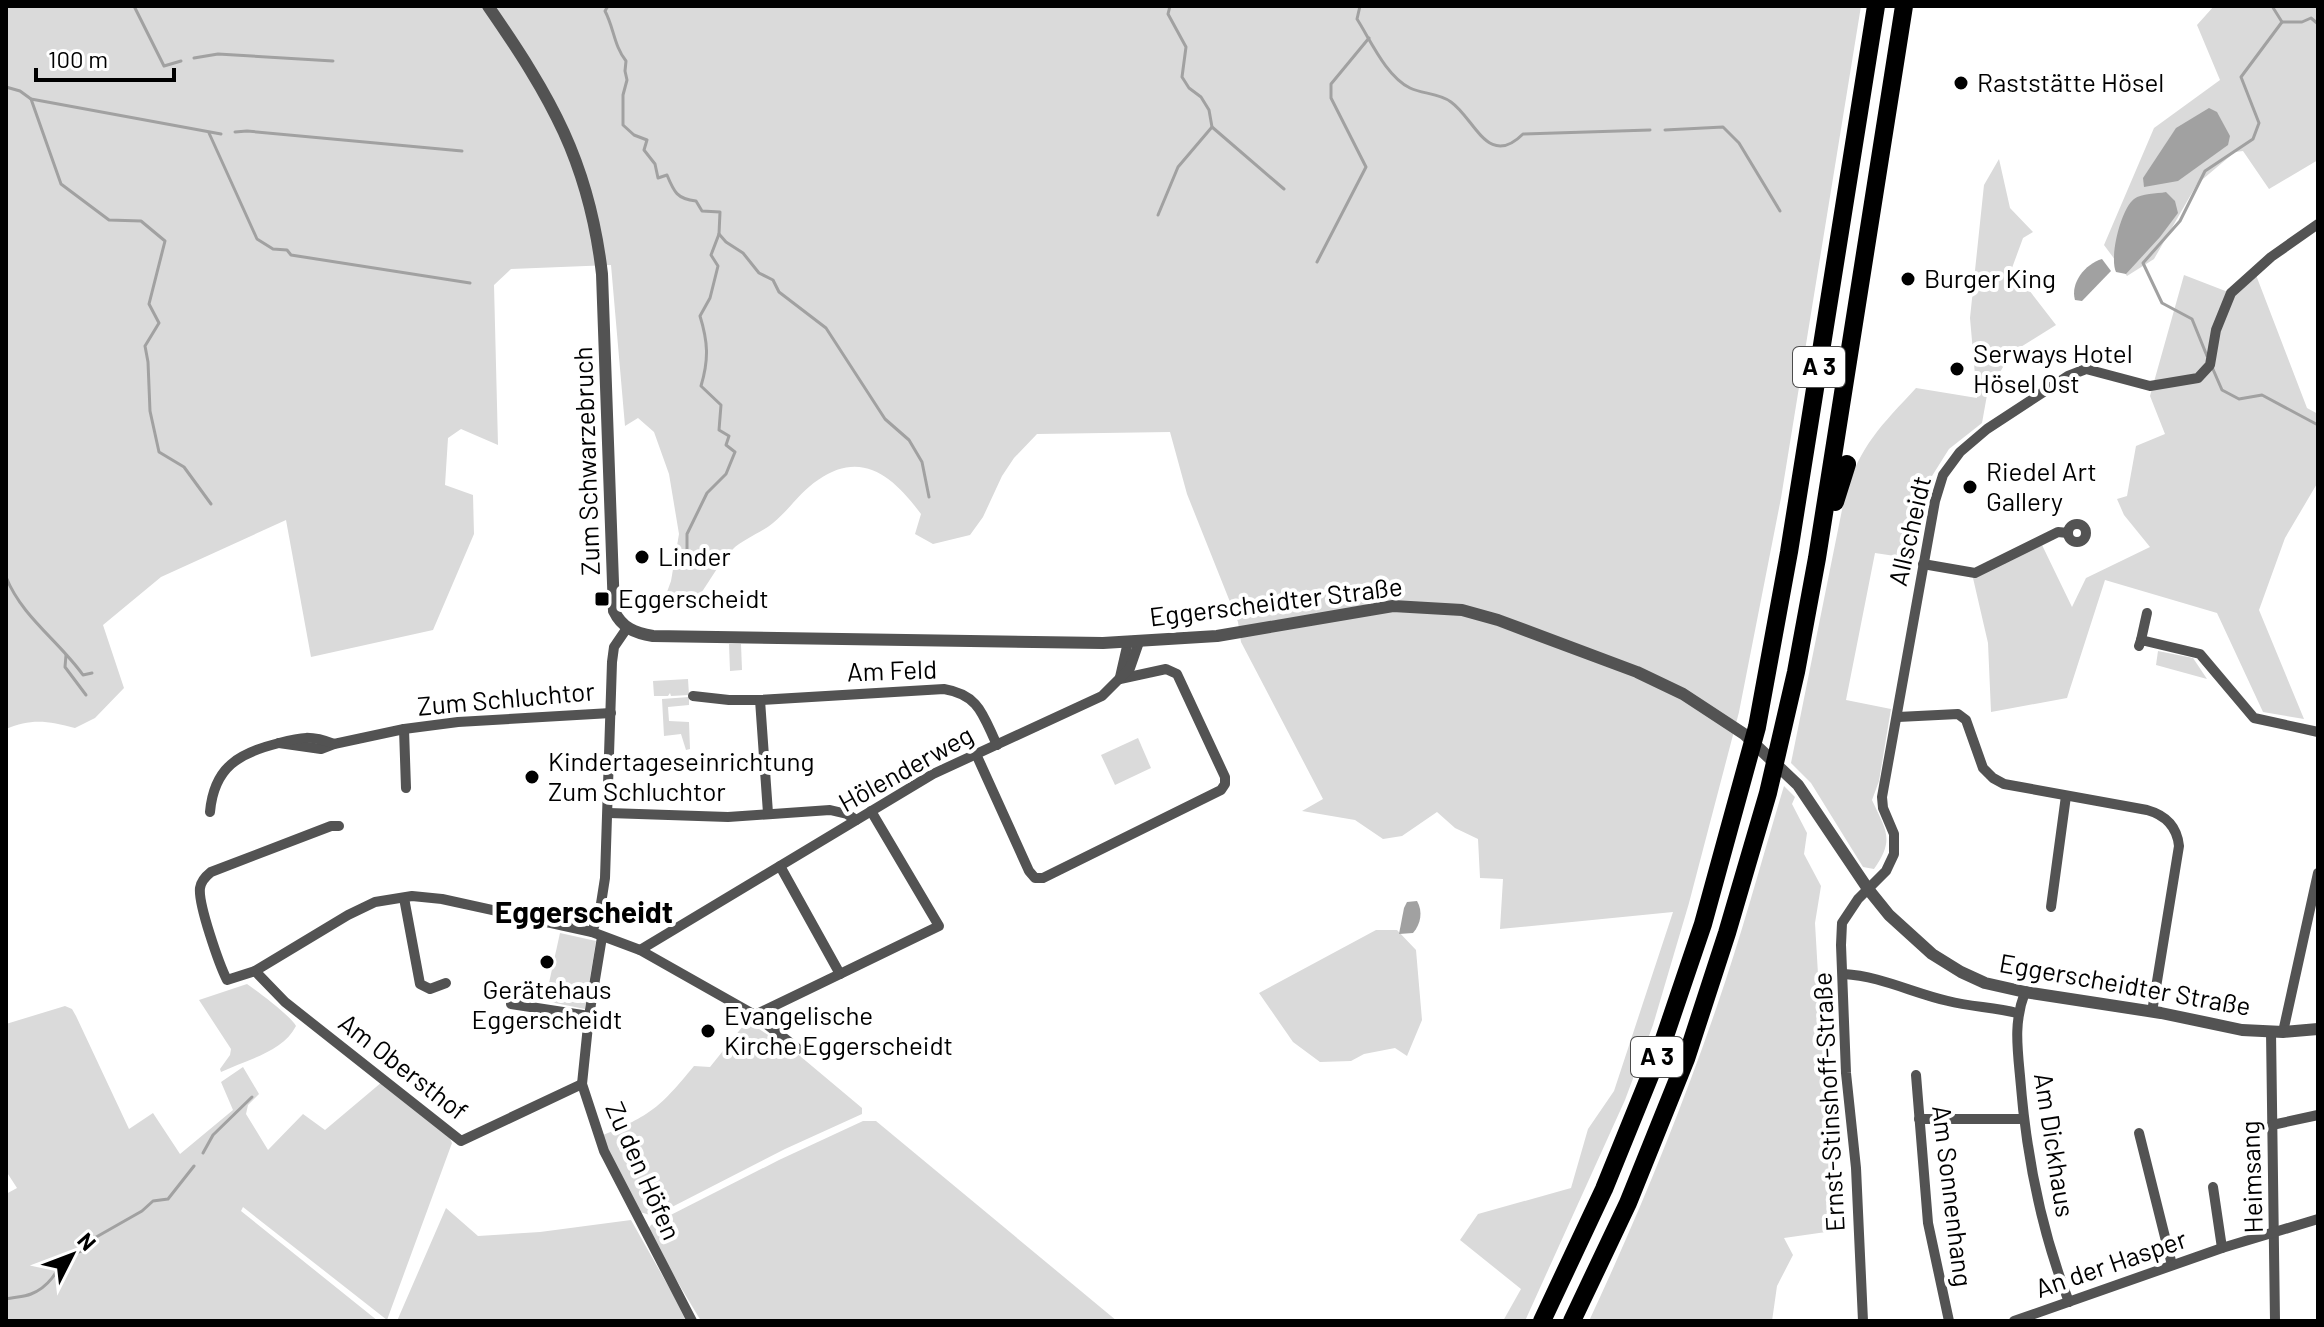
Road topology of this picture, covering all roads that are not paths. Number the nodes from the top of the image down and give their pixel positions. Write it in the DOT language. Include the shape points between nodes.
graph roads {
  1 [pos="488,6"];
  2 [pos="1876,6"];
  3 [pos="1904,6"];
  4 [pos="2318,224"];
  5 [pos="1847,464"];
  6 [pos="2068,533"];
  7 [pos="1817,558"];
  8 [pos="1923,564"];
  9 [pos="2147,613"];
  10 [pos="627,628"];
  11 [pos="1134,642"];
  12 [pos="1120,679"];
  13 [pos="693,696"];
  14 [pos="760,700"];
  15 [pos="611,713"];
  16 [pos="1898,717"];
  17 [pos="404,729"];
  18 [pos="2318,732"];
  19 [pos="997,745"];
  20 [pos="976,754"];
  21 [pos="406,788"];
  22 [pos="2066,796"];
  23 [pos="871,811"];
  24 [pos="210,812"];
  25 [pos="609,813"];
  26 [pos="768,813"];
  27 [pos="856,820"];
  28 [pos="339,826"];
  29 [pos="780,866"];
  30 [pos="2318,873"];
  31 [pos="1868,889"];
  32 [pos="404,898"];
  33 [pos="2051,907"];
  34 [pos="597,934"];
  35 [pos="640,950"];
  36 [pos="255,971"];
  37 [pos="840,974"];
  38 [pos="1844,974"];
  39 [pos="446,983"];
  40 [pos="2025,992"];
  41 [pos="511,1004"];
  42 [pos="2152,1012"];
  43 [pos="2017,1013"];
  44 [pos="755,1015"];
  45 [pos="589,1016"];
  46 [pos="2318,1029"];
  47 [pos="2277,1032"];
  48 [pos="798,1049"];
  49 [pos="1916,1075"];
  50 [pos="582,1084"];
  51 [pos="2318,1115"];
  52 [pos="1919,1119"];
  53 [pos="2023,1119"];
  54 [pos="2272,1125"];
  55 [pos="2139,1133"];
  56 [pos="2213,1187"];
  57 [pos="2318,1219"];
  58 [pos="2276,1231"];
  59 [pos="2222,1248"];
  60 [pos="2172,1265"];
  61 [pos="2069,1302"];
  62 [pos="692,1321"];
  63 [pos="1542,1321"];
  64 [pos="1572,1321"];
  65 [pos="1863,1321"];
  66 [pos="1949,1321"];
  67 [pos="2014,1321"];
  68 [pos="2275,1321"];
  1 -- 10 [label="street, Zum Schwarzebruch" via="530,66 568,138 594,224 602,274 614,611"];
  2 -- 63 [label="highway, A 3" via="1757,727 1703,924 1660,1051"];
  3 -- 7 [label="highway, A 3"];
  4 -- 8 [label="street, Allscheidt" via="2231,293 2216,330 2210,365 2191,381 2150,386 2086,369 1987,429 1960,452 1943,475"];
  5 -- 7 [label="highway"];
  6 -- 8 [label="street" via="2058,532 1975,573"];
  7 -- 64 [label="highway, A 3" via="1768,793 1727,933 1686,1059 1628,1203"];
  8 -- 16 [label="street, Allscheidt"];
  9 -- 18 [label="street" via="2140,643 2200,654 2254,718"];
  10 -- 11 [label="street, Eggerscheidter Straße" via="653,636"];
  10 -- 15 [label="street" via="614,647"];
  11 -- 12 [label="street, Hölenderweg" via="1132,664"];
  11 -- 31 [label="street, Eggerscheidter Straße" via="1217,636 1393,606 1462,610 1498,620 1637,672 1723,719 1798,785"];
  12 -- 19 [label="street, Hölenderweg" via="1097,698"];
  12 -- 20 [label="street" via="1166,669 1177,674 1225,777 1224,788 1035,878"];
  13 -- 14 [label="street, Am Feld"];
  14 -- 19 [label="street, Am Feld" via="957,691 978,704"];
  14 -- 26 [label="street"];
  15 -- 17 [label="street, Zum Schluchtor"];
  15 -- 25 [label="street"];
  16 -- 22 [label="street" via="1958,714 1966,720 1976,755 1993,778"];
  16 -- 31 [label="street, Allscheidt" via="1882,797 1894,834 1894,854"];
  17 -- 21 [label="street, Zum Schluchtor"];
  17 -- 24 [label="street, Zum Schluchtor" via="321,749 279,743 245,752 211,794"];
  19 -- 20 [label="street, Hölenderweg"];
  20 -- 23 [label="street, Hölenderweg"];
  22 -- 33 [label="street"];
  22 -- 42 [label="street" via="2158,813 2178,836"];
  23 -- 27 [label="street, Hölenderweg"];
  23 -- 37 [label="street" via="939,926"];
  25 -- 26 [label="street"];
  25 -- 34 [label="street"];
  26 -- 27 [label="street" via="830,810"];
  27 -- 29 [label="street, Hölenderweg"];
  28 -- 36 [label="street" via="204,878 200,891 227,980"];
  29 -- 35 [label="street, Hölenderweg"];
  29 -- 37 [label="street"];
  30 -- 47 [label="street, Heimsang"];
  31 -- 38 [label="street, Ernst-Stinshoff-Straße" via="1842,923"];
  31 -- 40 [label="street, Eggerscheidter Straße" via="1932,954 1985,983"];
  32 -- 34 [label="street" via="442,899"];
  32 -- 36 [label="street" via="362,907"];
  32 -- 39 [label="street" via="420,984 430,989"];
  34 -- 35 [label="street"];
  34 -- 45 [label="street, Zu den Höfen"];
  35 -- 44 [label="street"];
  36 -- 50 [label="street, Am Obersthof" via="285,1002 461,1141"];
  37 -- 44 [label="street"];
  38 -- 43 [label="street, Eggerscheidter Straße" via="1866,975 1967,1006"];
  38 -- 65 [label="street, Ernst-Stinshoff-Straße"];
  40 -- 42 [label="street, Eggerscheidter Straße"];
  40 -- 43 [label="street, Am Dickhaus"];
  41 -- 45 [label="street"];
  42 -- 47 [label="street, Eggerscheidter Straße"];
  43 -- 53 [label="street, Am Dickhaus"];
  44 -- 48 [label="street"];
  45 -- 50 [label="street, Zu den Höfen"];
  46 -- 47 [label="street, Eggerscheidter Straße"];
  47 -- 54 [label="street, Heimsang"];
  49 -- 52 [label="street, Am Sonnenhang"];
  50 -- 62 [label="street, Zu den Höfen" via="604,1151"];
  51 -- 54 [label="street"];
  52 -- 53 [label="street"];
  52 -- 66 [label="street, Am Sonnenhang" via="1928,1223"];
  53 -- 61 [label="street, Am Dickhaus" via="2040,1213"];
  54 -- 58 [label="street, Heimsang"];
  55 -- 60 [label="street"];
  56 -- 59 [label="street, An der Hasper"];
  57 -- 58 [label="street, An der Hasper"];
  58 -- 59 [label="street, An der Hasper"];
  58 -- 68 [label="street, Heimsang"];
  59 -- 60 [label="street, An der Hasper"];
  60 -- 61 [label="street, An der Hasper"];
  61 -- 67 [label="street, An der Hasper"];
}
